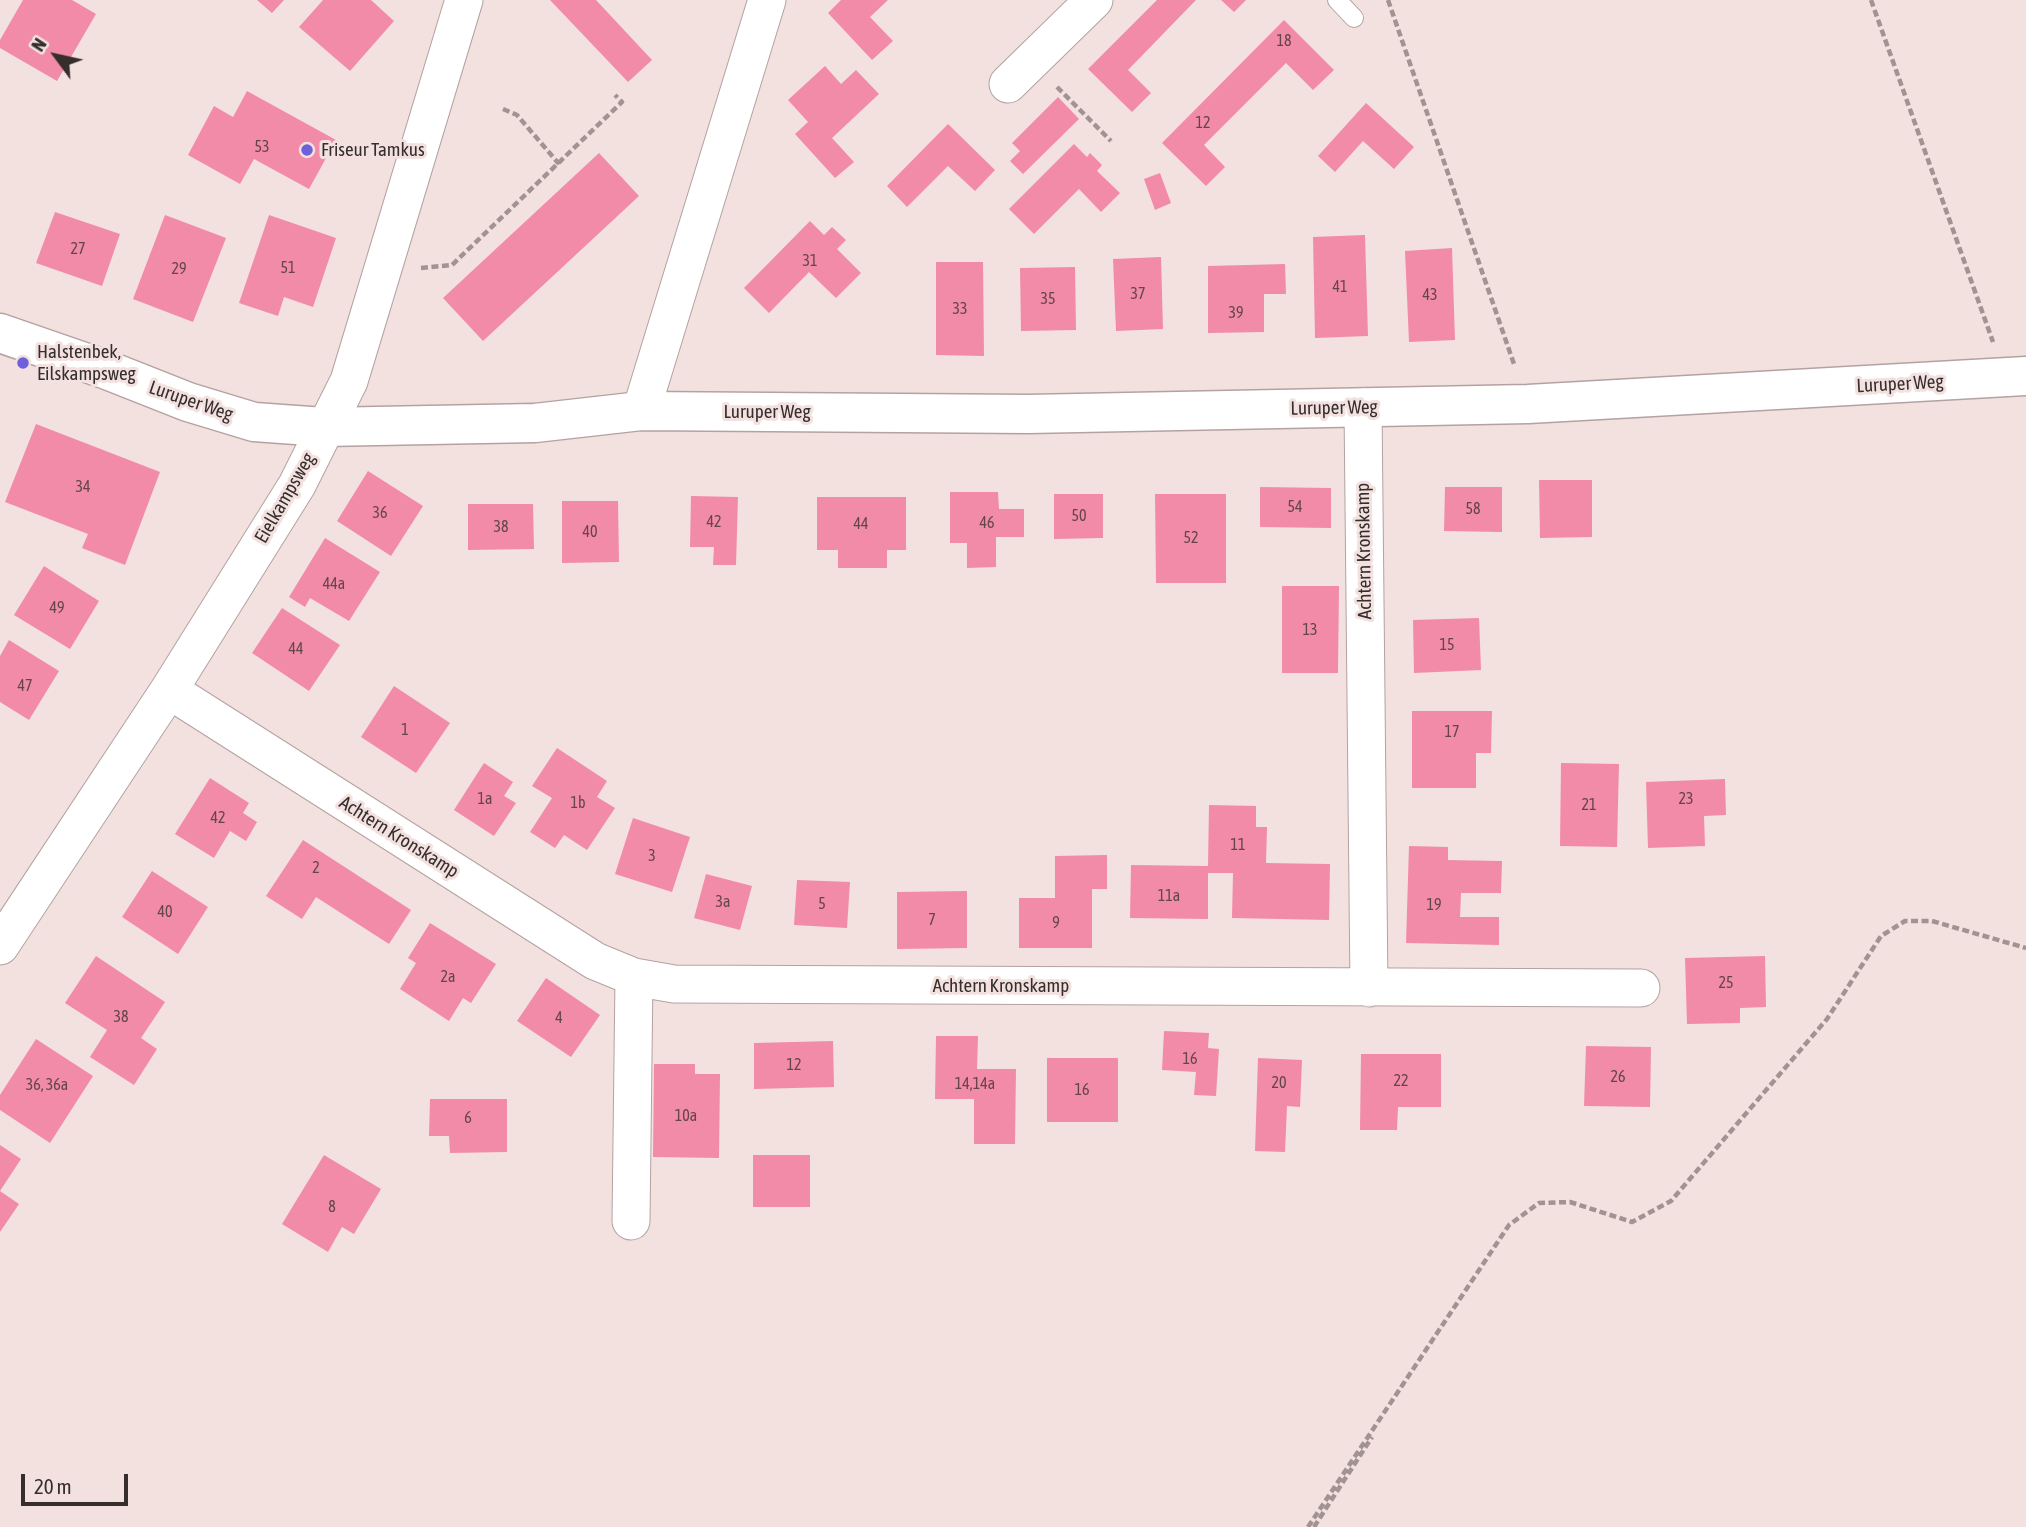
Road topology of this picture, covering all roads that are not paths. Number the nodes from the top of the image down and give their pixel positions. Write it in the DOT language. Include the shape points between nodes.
graph roads {
  1 [pos="767,0"];
  2 [pos="1094,0"];
  3 [pos="1337,0"];
  4 [pos="453,6"];
  5 [pos="1354,18"];
  6 [pos="1020,73"];
  7 [pos="0,333"];
  8 [pos="2016,377"];
  9 [pos="1363,407"];
  10 [pos="641,411"];
  11 [pos="324,427"];
  12 [pos="169,690"];
  13 [pos="0,946"];
  14 [pos="634,976"];
  15 [pos="1369,988"];
  16 [pos="1641,988"];
  17 [pos="631,1221"];
  1 -- 10 [label="street"];
  2 -- 6 [label="street"];
  3 -- 5 [label="lane"];
  4 -- 11 [label="street, Eielkampsweg" via="349,381"];
  7 -- 11 [label="street, Luruper Weg" via="254,422"];
  8 -- 9 [label="street, Luruper Weg" via="1528,404"];
  9 -- 10 [label="street, Luruper Weg" via="1028,414"];
  9 -- 15 [label="street, Achtern Kronskamp"];
  10 -- 11 [label="street, Luruper Weg" via="535,423"];
  11 -- 12 [label="street, Eielkampsweg" via="297,485"];
  12 -- 13 [label="street, Eielkampsweg"];
  12 -- 14 [label="street, Achtern Kronskamp" via="595,961"];
  14 -- 15 [label="street, Achtern Kronskamp" via="674,984"];
  14 -- 17 [label="street"];
  15 -- 16 [label="street, Achtern Kronskamp"];
}
